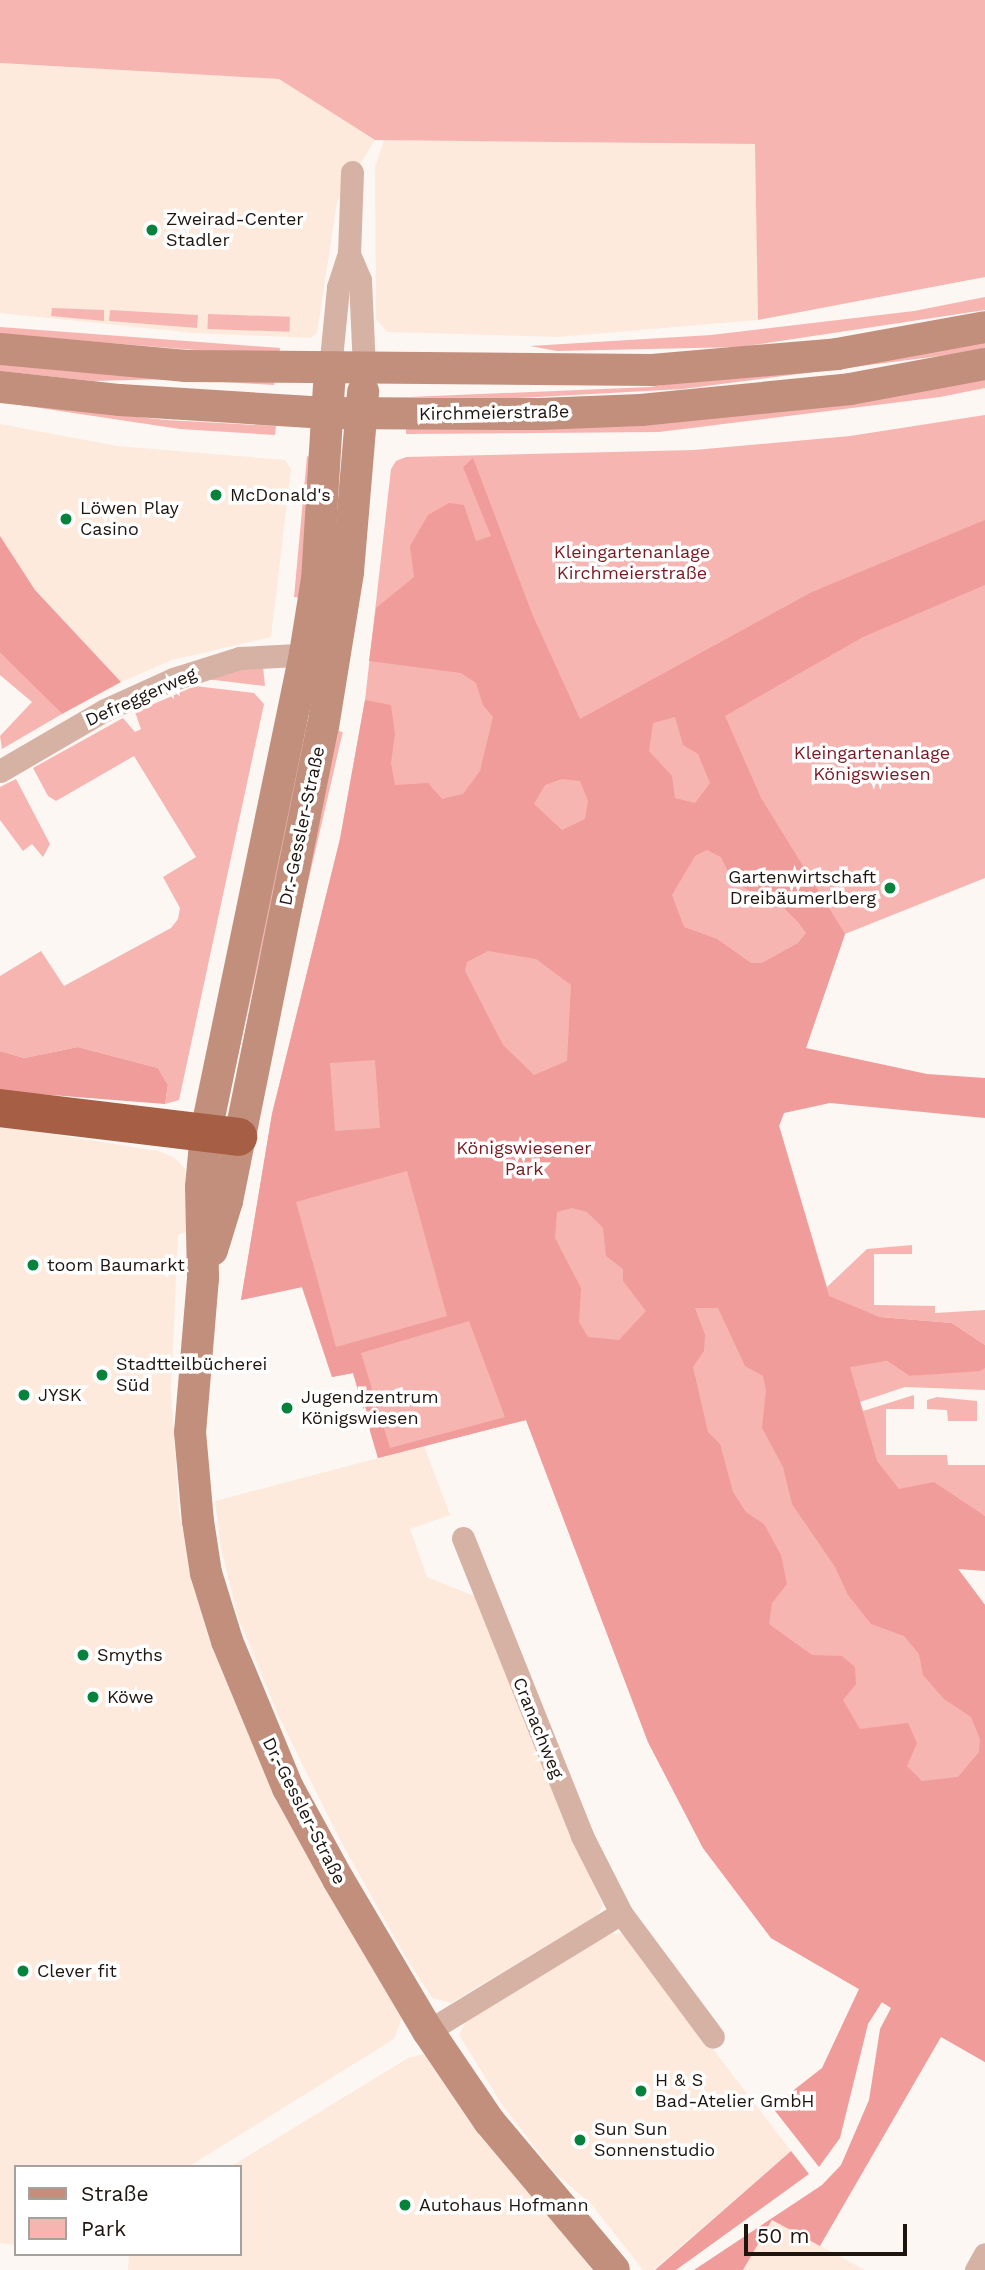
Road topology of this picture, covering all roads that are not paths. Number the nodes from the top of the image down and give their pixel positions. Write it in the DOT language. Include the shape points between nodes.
graph roads {
  1 [pos="352,172"];
  2 [pos="349,254"];
  3 [pos="985,327"];
  4 [pos="0,349"];
  5 [pos="985,364"];
  6 [pos="364,368"];
  7 [pos="330,369"];
  8 [pos="0,387"];
  9 [pos="363,412"];
  10 [pos="327,413"];
  11 [pos="320,654"];
  12 [pos="0,771"];
  13 [pos="0,1108"];
  14 [pos="222,1135"];
  15 [pos="463,1538"];
  16 [pos="621,1913"];
  17 [pos="428,2031"];
  18 [pos="713,2037"];
  19 [pos="985,2254"];
  20 [pos="614,2270"];
  21 [pos="976,2270"];
  1 -- 2 [label="street"];
  2 -- 6 [label="street" via="360,280"];
  2 -- 7 [label="street" via="338,287"];
  3 -- 6 [label="main road" via="837,354 652,370"];
  4 -- 7 [label="main road" via="186,366"];
  5 -- 9 [label="main road, Kirchmeierstraße" via="850,389 641,410"];
  6 -- 7 [label="main road"];
  6 -- 9 [label="main road, Dr.-Gessler-Straße"];
  7 -- 10 [label="main road, Dr.-Gessler-Straße"];
  8 -- 10 [label="main road, Kirchmeierstraße"];
  9 -- 10 [label="main road, Kirchmeierstraße"];
  9 -- 11 [label="main road, Dr.-Gessler-Straße" via="348,572"];
  10 -- 11 [label="main road, Dr.-Gessler-Straße" via="317,579"];
  11 -- 12 [label="street, Defreggerweg" via="240,658 173,679 105,710"];
  11 -- 14 [label="main road, Dr.-Gessler-Straße"];
  13 -- 14 [label="highway"];
  14 -- 17 [label="main road, Dr.-Gessler-Straße" via="227,1201 204,1278 191,1383 191,1463 216,1611 288,1788"];
  15 -- 16 [label="street, Cranachweg" via="582,1836"];
  16 -- 17 [label="street"];
  16 -- 18 [label="street, Cranachweg"];
  17 -- 20 [label="main road, Dr.-Gessler-Straße" via="525,2167"];
  19 -- 21 [label="street"];
}
